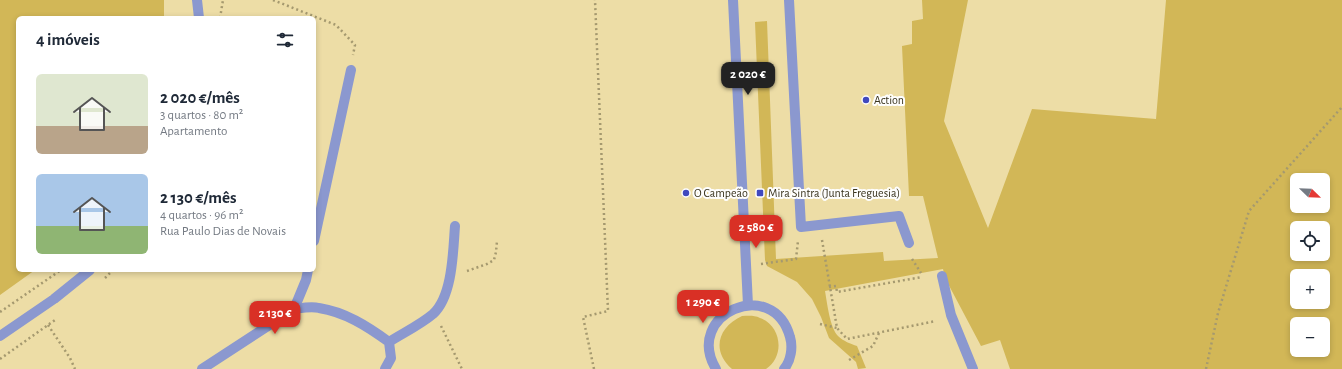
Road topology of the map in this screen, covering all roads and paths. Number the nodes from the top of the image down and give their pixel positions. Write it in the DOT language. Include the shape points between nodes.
graph roads {
  1 [pos="197,0"];
  2 [pos="223,0"];
  3 [pos="273,0"];
  4 [pos="595,0"];
  5 [pos="732,0"];
  6 [pos="788,0"];
  7 [pos="199,16"];
  8 [pos="220,16"];
  9 [pos="313,16"];
  10 [pos="316,17"];
  11 [pos="351,70"];
  12 [pos="1342,107"];
  13 [pos="820,225"];
  14 [pos="455,226"];
  15 [pos="801,227"];
  16 [pos="316,232"];
  17 [pos="496,241"];
  18 [pos="909,243"];
  19 [pos="761,264"];
  20 [pos="58,272"];
  21 [pos="88,272"];
  22 [pos="308,272"];
  23 [pos="450,274"];
  24 [pos="942,276"];
  25 [pos="922,277"];
  26 [pos="829,287"];
  27 [pos="748,305"];
  28 [pos="294,309"];
  29 [pos="0,312"];
  30 [pos="434,313"];
  31 [pos="952,315"];
  32 [pos="820,324"];
  33 [pos="48,325"];
  34 [pos="837,328"];
  35 [pos="879,333"];
  36 [pos="0,336"];
  37 [pos="388,342"];
  38 [pos="850,360"];
  39 [pos="787,368"];
  40 [pos="75,369"];
  41 [pos="202,369"];
  42 [pos="385,369"];
  43 [pos="462,369"];
  44 [pos="594,369"];
  45 [pos="716,369"];
  46 [pos="973,369"];
  47 [pos="1206,369"];
  1 -- 7 [label="street"];
  2 -- 8 [label="path"];
  3 -- 9 [label="path"];
  4 -- 44 [label="path" via="608,311 583,317"];
  5 -- 27 [label="street"];
  6 -- 15 [label="street"];
  10 -- 11 [label="path" via="336,25 355,45"];
  11 -- 16 [label="street"];
  12 -- 47 [label="path" via="1249,210 1218,314"];
  13 -- 15 [label="street"];
  13 -- 18 [label="street" via="900,216"];
  13 -- 26 [label="path"];
  14 -- 23 [label="street"];
  15 -- 19 [label="path" via="796,259"];
  17 -- 23 [label="path" via="494,260"];
  20 -- 29 [label="path"];
  21 -- 36 [label="street" via="54,299"];
  22 -- 28 [label="street"];
  23 -- 30 [label="street" via="447,289"];
  24 -- 31 [label="street"];
  25 -- 26 [label="path" via="837,292 836,286"];
  26 -- 34 [label="path"];
  27 -- 39 [label="street" via="760,306 782,319 791,342"];
  27 -- 45 [label="street" via="733,308 720,318 712,330 709,346"];
  28 -- 37 [label="street" via="318,307 340,313 363,324"];
  28 -- 41 [label="street"];
  30 -- 37 [label="street"];
  30 -- 43 [label="path"];
  31 -- 35 [label="path" via="930,323"];
  31 -- 46 [label="street"];
  32 -- 34 [label="path"];
  33 -- 40 [label="path"];
  34 -- 35 [label="path" via="847,339"];
  35 -- 38 [label="path" via="872,346"];
  37 -- 42 [label="street" via="391,358"];
}
